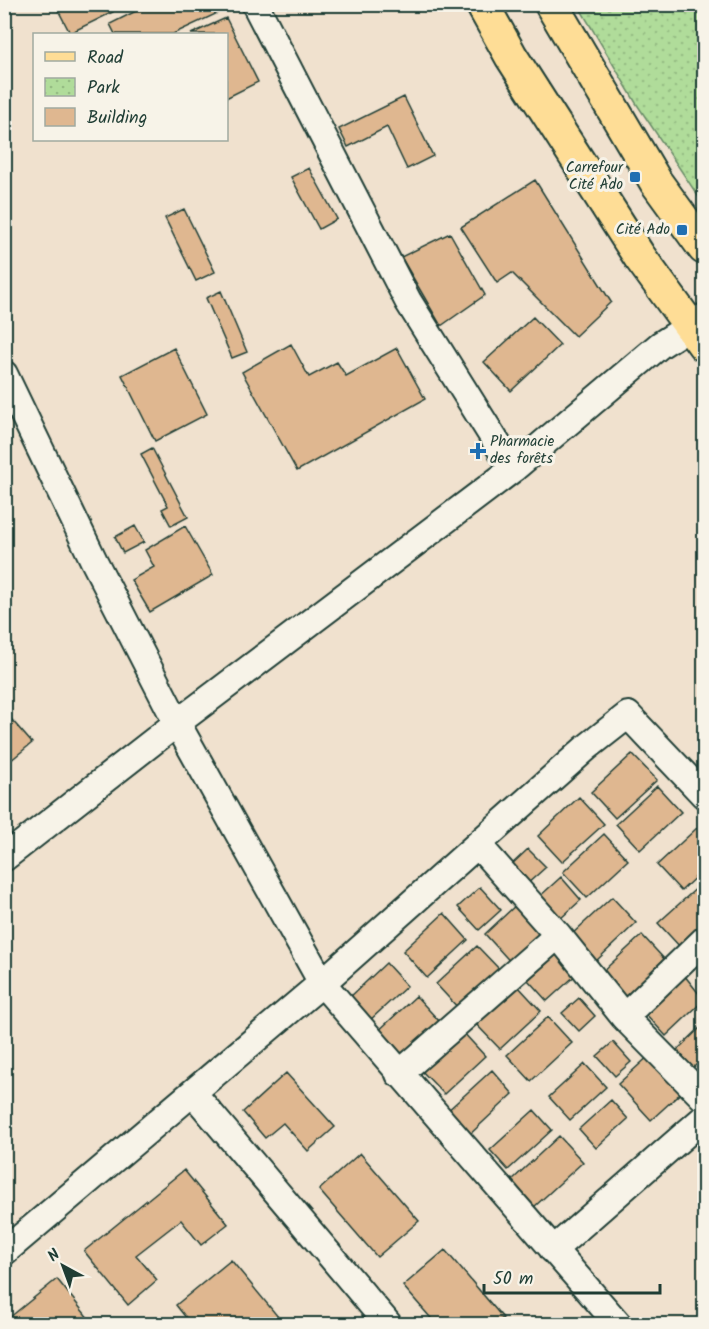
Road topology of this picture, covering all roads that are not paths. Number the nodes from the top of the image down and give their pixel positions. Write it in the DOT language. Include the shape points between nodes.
graph roads {
  1 [pos="255,4"];
  2 [pos="482,4"];
  3 [pos="551,4"];
  4 [pos="705,248"];
  5 [pos="699,330"];
  6 [pos="4,374"];
  7 [pos="513,470"];
  8 [pos="177,723"];
  9 [pos="705,795"];
  10 [pos="478,845"];
  11 [pos="4,858"];
  12 [pos="558,935"];
  13 [pos="705,940"];
  14 [pos="322,983"];
  15 [pos="624,1017"];
  16 [pos="399,1074"];
  17 [pos="194,1093"];
  18 [pos="705,1098"];
  19 [pos="705,1118"];
  20 [pos="553,1250"];
  21 [pos="4,1252"];
  22 [pos="388,1324"];
  23 [pos="618,1324"];
  1 -- 7 [label="street" via="408,300"];
  2 -- 5 [label="main road" via="633,246"];
  3 -- 4 [label="main road" via="656,182"];
  5 -- 7 [label="street" via="660,345"];
  6 -- 8 [label="street"];
  7 -- 8 [label="street"];
  8 -- 11 [label="street"];
  8 -- 14 [label="street"];
  9 -- 10 [label="street" via="628,715"];
  10 -- 12 [label="street"];
  10 -- 14 [label="street"];
  12 -- 15 [label="street"];
  12 -- 16 [label="street"];
  13 -- 15 [label="street"];
  14 -- 16 [label="street"];
  14 -- 17 [label="street"];
  15 -- 18 [label="street"];
  16 -- 20 [label="street"];
  17 -- 21 [label="street"];
  17 -- 22 [label="street"];
  19 -- 20 [label="street"];
  20 -- 23 [label="street"];
}
